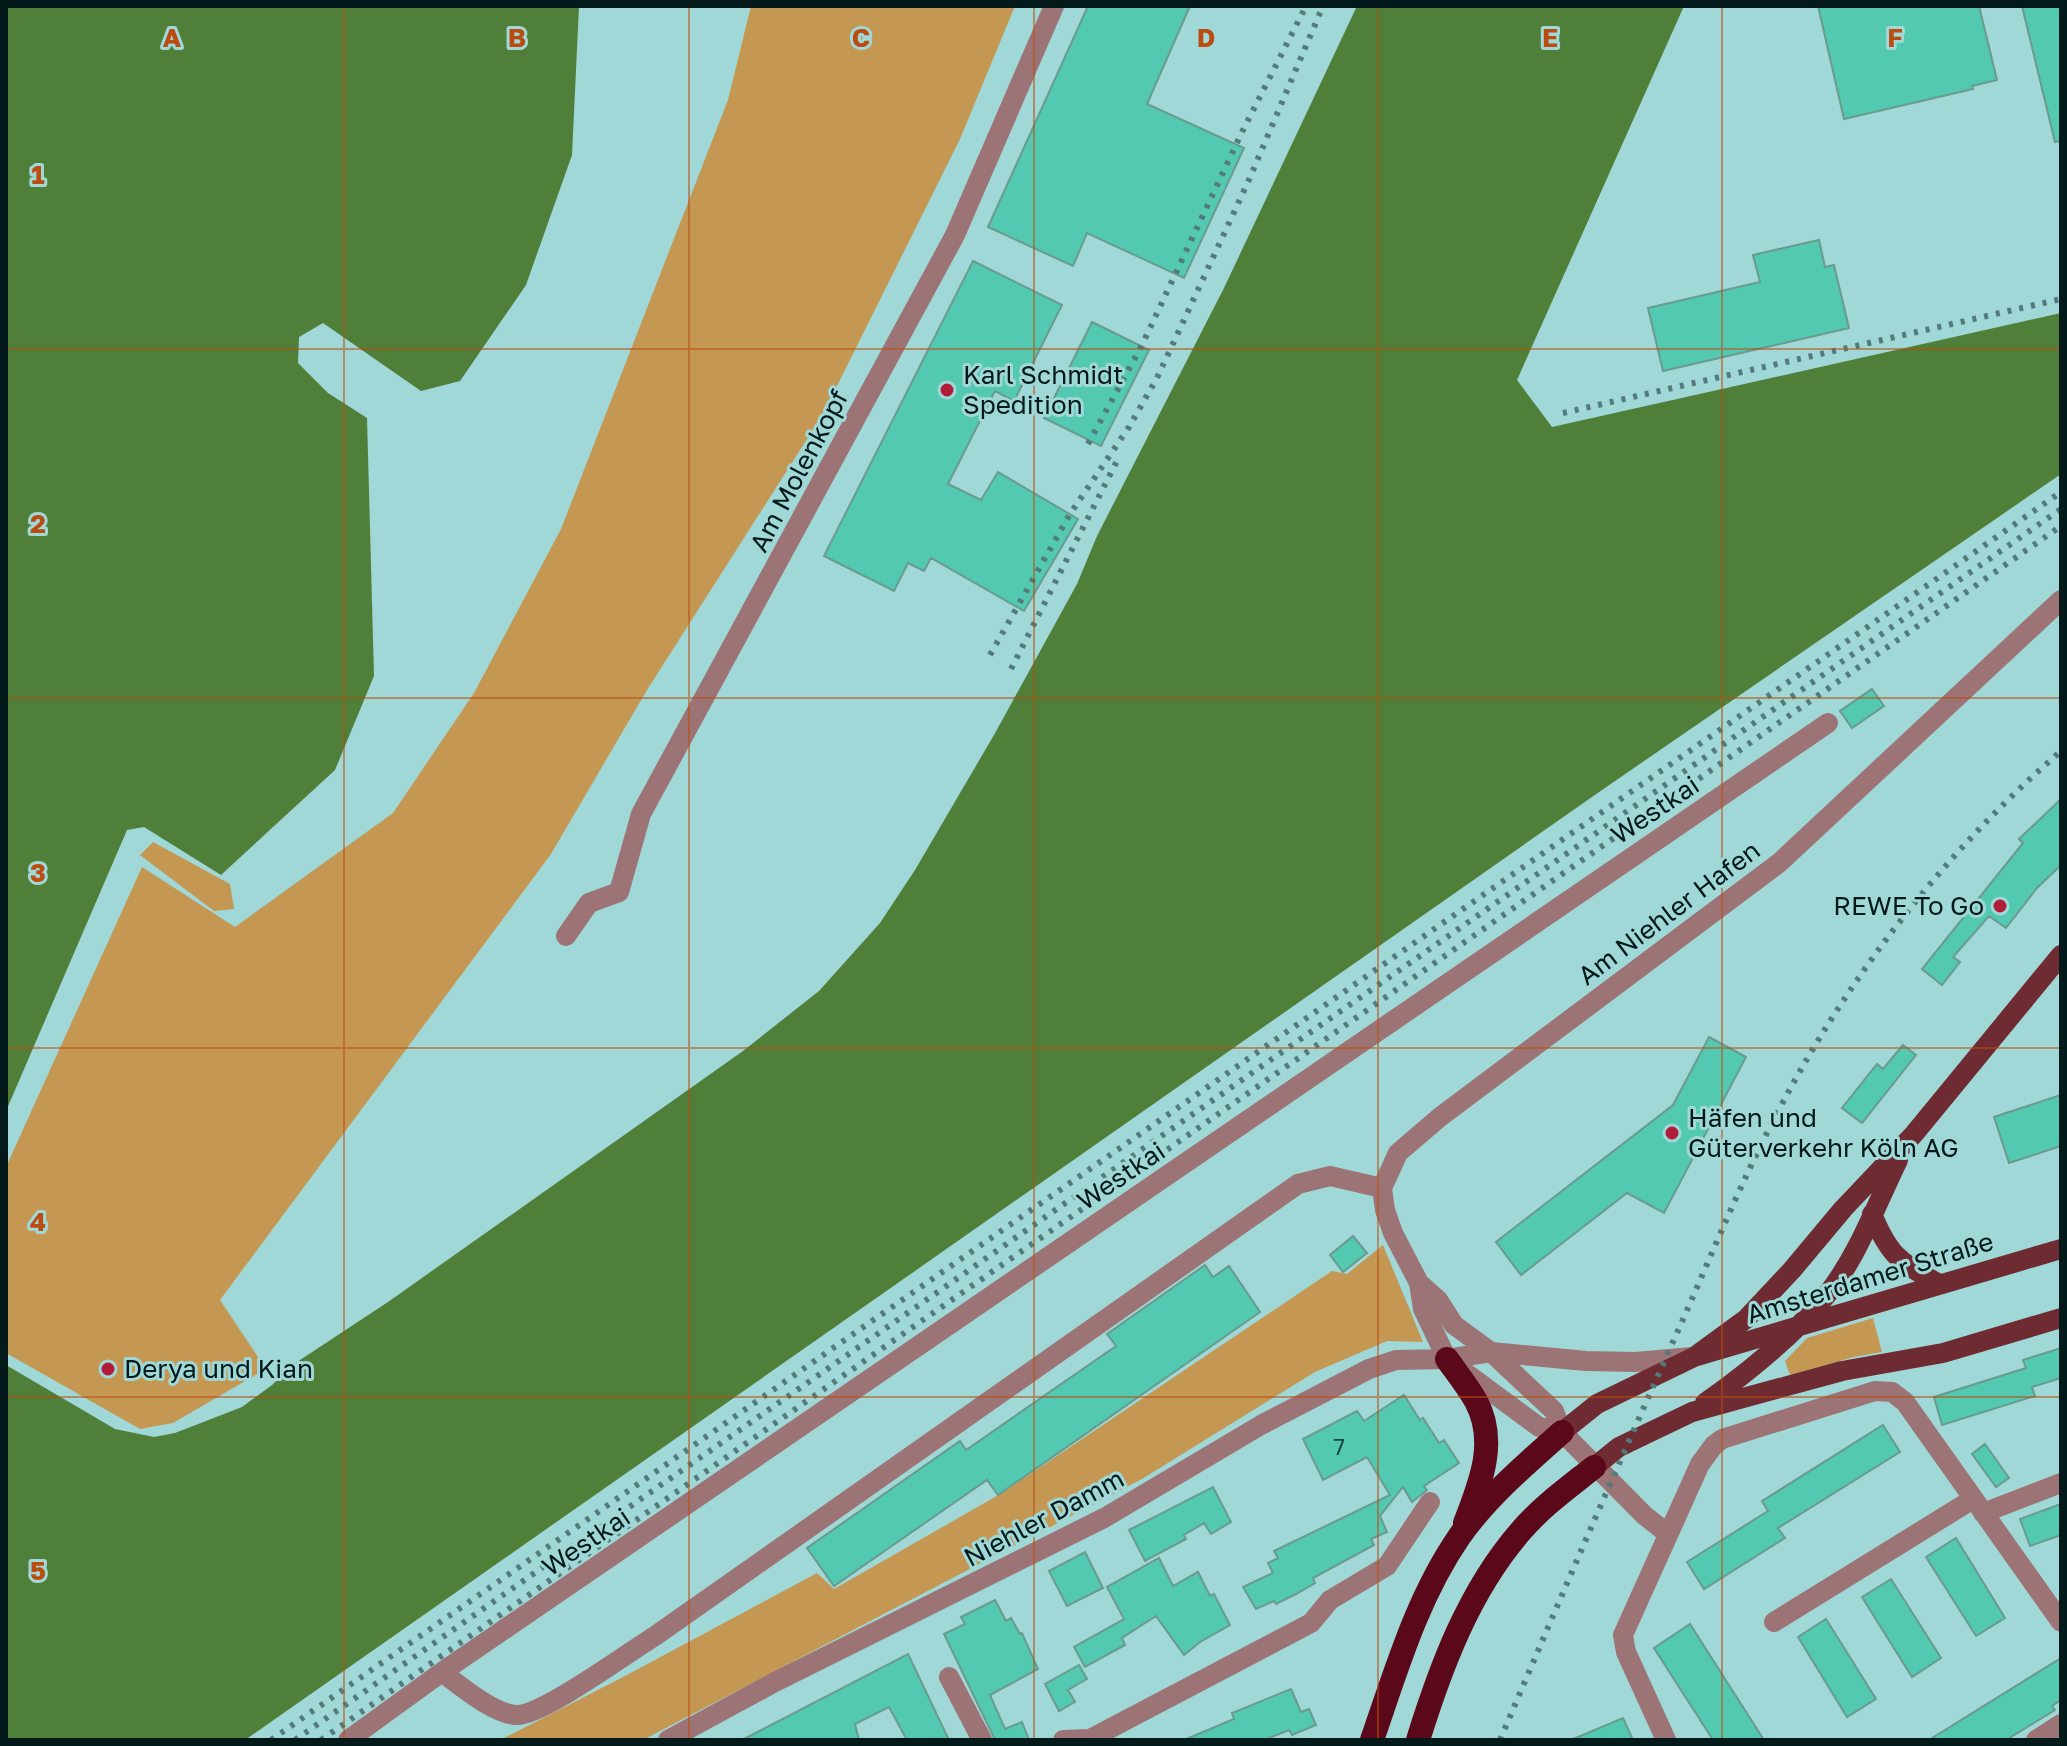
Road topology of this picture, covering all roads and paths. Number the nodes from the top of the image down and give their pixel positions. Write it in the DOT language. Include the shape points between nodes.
graph roads {
  1 [pos="1054,6"];
  2 [pos="2061,600"];
  3 [pos="1828,723"];
  4 [pos="566,936"];
  5 [pos="2061,955"];
  6 [pos="1907,1143"];
  7 [pos="1382,1188"];
  8 [pos="1872,1214"];
  9 [pos="2061,1249"];
  10 [pos="1419,1283"];
  11 [pos="1939,1284"];
  12 [pos="2061,1318"];
  13 [pos="1796,1328"];
  14 [pos="1491,1352"];
  15 [pos="1694,1357"];
  16 [pos="1447,1359"];
  17 [pos="1692,1412"];
  18 [pos="1562,1432"];
  19 [pos="1594,1467"];
  20 [pos="2061,1483"];
  21 [pos="1430,1502"];
  22 [pos="1978,1506"];
  23 [pos="1668,1534"];
  24 [pos="1460,1535"];
  25 [pos="1774,1622"];
  26 [pos="2061,1622"];
  27 [pos="442,1672"];
  28 [pos="949,1677"];
  29 [pos="2061,1724"];
  30 [pos="348,1740"];
  31 [pos="668,1740"];
  32 [pos="982,1740"];
  33 [pos="1063,1740"];
  34 [pos="1089,1740"];
  35 [pos="1372,1740"];
  36 [pos="1418,1740"];
  37 [pos="1666,1740"];
  38 [pos="2036,1740"];
  1 -- 4 [label="street, Am Molenkopf" via="955,235 641,814 619,892 589,903"];
  2 -- 7 [label="street, Am Niehler Hafen" via="1779,863 1398,1153"];
  3 -- 27 [label="street, Westkai"];
  5 -- 6 [label="main road"];
  6 -- 8 [label="main road"];
  6 -- 15 [label="main road" via="1746,1319"];
  7 -- 10 [label="street" via="1393,1233"];
  7 -- 27 [label="street" via="1330,1176 1298,1184 655,1636 550,1703 516,1715 486,1705"];
  8 -- 11 [label="main road" via="1884,1243 1904,1264"];
  8 -- 13 [label="main road" via="1830,1291"];
  9 -- 11 [label="main road, Amsterdamer Straße"];
  10 -- 14 [label="street" via="1454,1325"];
  10 -- 16 [label="street" via="1423,1309"];
  11 -- 13 [label="main road, Amsterdamer Straße"];
  12 -- 17 [label="main road" via="1943,1353 1842,1371"];
  13 -- 15 [label="main road, Amsterdamer Straße"];
  13 -- 17 [label="main road" via="1752,1370"];
  14 -- 15 [label="street, Niehler Damm" via="1586,1361"];
  14 -- 16 [label="street, Niehler Damm"];
  14 -- 18 [label="street" via="1554,1411"];
  15 -- 18 [label="main road" via="1597,1404"];
  16 -- 18 [label="street" via="1539,1427"];
  16 -- 24 [label="highway" via="1477,1403 1486,1438 1483,1474"];
  16 -- 31 [label="street, Niehler Damm" via="1396,1360 1369,1369 1261,1425 1104,1518"];
  17 -- 19 [label="main road" via="1619,1447"];
  18 -- 19 [label="street"];
  18 -- 24 [label="highway"];
  19 -- 23 [label="street"];
  19 -- 36 [label="highway" via="1522,1530 1498,1560 1458,1630"];
  20 -- 22 [label="street"];
  21 -- 34 [label="street" via="1387,1566 1330,1600 1311,1623"];
  22 -- 23 [label="street" via="1905,1402 1892,1392 1875,1391 1722,1439 1700,1464"];
  22 -- 25 [label="street"];
  22 -- 26 [label="street"];
  23 -- 37 [label="street" via="1623,1635"];
  24 -- 35 [label="highway" via="1411,1630"];
  27 -- 30 [label="street, Westkai"];
  28 -- 32 [label="street"];
  29 -- 38 [label="street"];
  33 -- 34 [label="street"];
}
